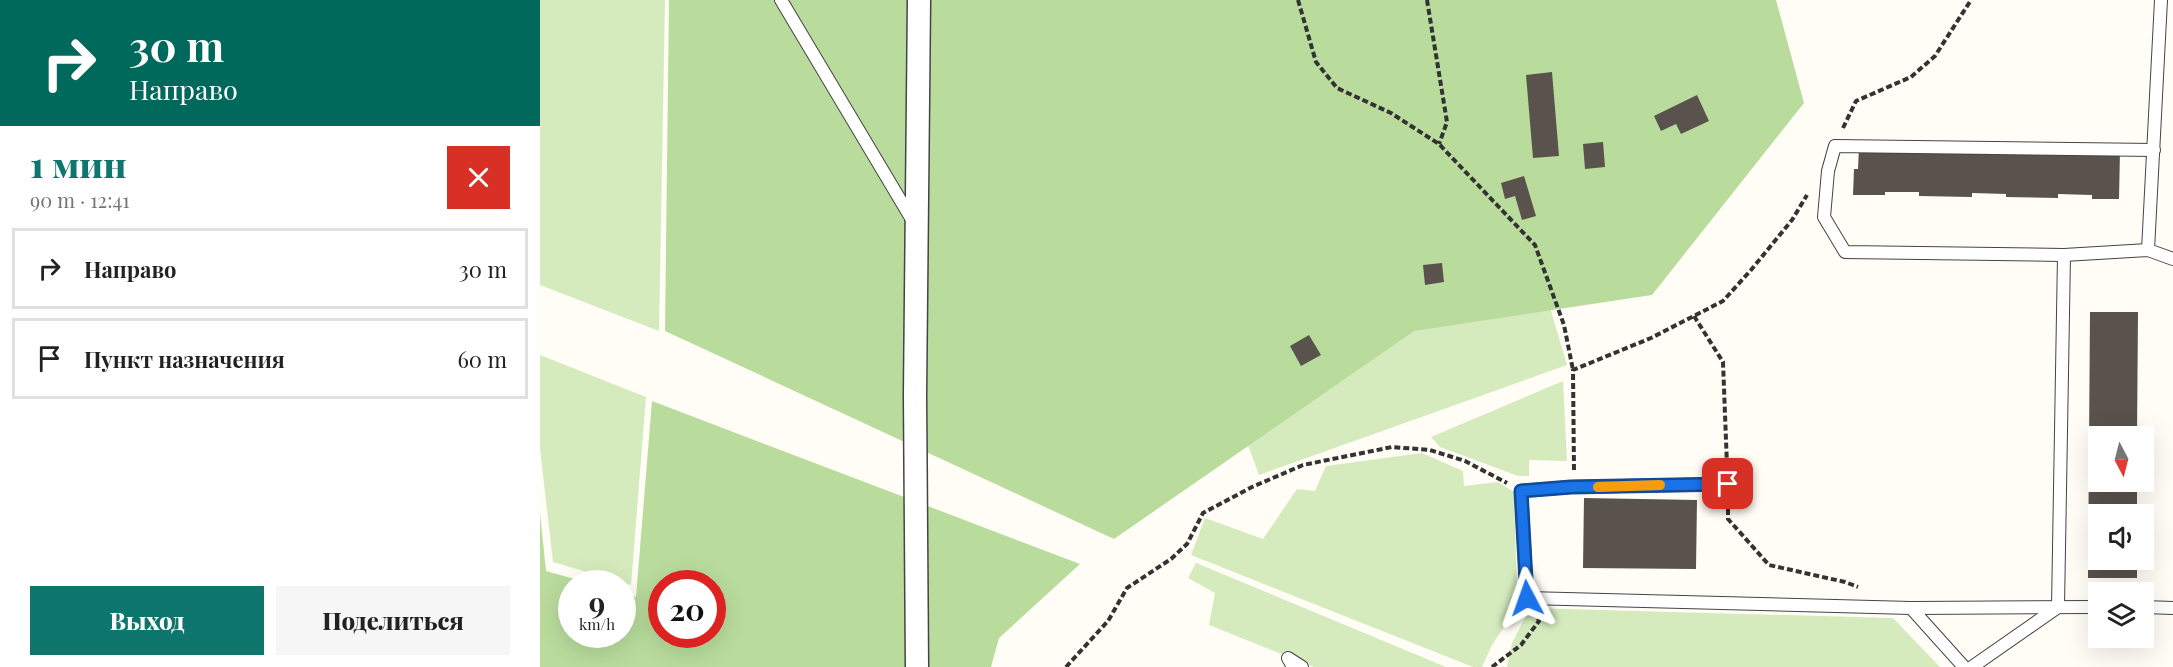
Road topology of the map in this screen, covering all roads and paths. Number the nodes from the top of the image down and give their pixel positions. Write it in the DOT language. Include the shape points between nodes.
graph roads {
  1 [pos="781,0"];
  2 [pos="919,0"];
  3 [pos="1298,0"];
  4 [pos="1426,0"];
  5 [pos="1971,0"];
  6 [pos="2160,0"];
  7 [pos="1439,144"];
  8 [pos="1835,146"];
  9 [pos="2154,150"];
  10 [pos="1808,192"];
  11 [pos="917,228"];
  12 [pos="2148,250"];
  13 [pos="2064,255"];
  14 [pos="2173,259"];
  15 [pos="1694,316"];
  16 [pos="1573,370"];
  17 [pos="1728,484"];
  18 [pos="1571,487"];
  19 [pos="1521,491"];
  20 [pos="1867,590"];
  21 [pos="1527,598"];
  22 [pos="2058,607"];
  23 [pos="2088,607"];
  24 [pos="2154,607"];
  25 [pos="1911,608"];
  26 [pos="2173,608"];
  27 [pos="917,667"];
  28 [pos="1066,667"];
  29 [pos="1293,667"];
  30 [pos="1302,667"];
  31 [pos="1492,667"];
  32 [pos="1964,667"];
  33 [pos="1972,667"];
  1 -- 11 [label="lane"];
  2 -- 11 [label="street"];
  3 -- 7 [label="path" via="1316,62 1337,88 1390,113"];
  4 -- 7 [label="path" via="1447,122"];
  5 -- 8 [label="path" via="1935,56 1911,77 1856,101"];
  6 -- 9 [label="lane"];
  7 -- 16 [label="path" via="1535,245 1564,326"];
  8 -- 9 [label="lane"];
  8 -- 13 [label="lane" via="1827,171 1824,217 1845,252"];
  9 -- 12 [label="lane"];
  10 -- 15 [label="path" via="1792,220 1723,301"];
  11 -- 27 [label="street"];
  12 -- 13 [label="lane"];
  12 -- 14 [label="lane"];
  13 -- 22 [label="lane"];
  15 -- 16 [label="path"];
  15 -- 17 [label="path" via="1723,362"];
  16 -- 18 [label="path"];
  17 -- 18 [label="lane"];
  17 -- 20 [label="path" via="1728,519 1769,565"];
  18 -- 19 [label="lane"];
  19 -- 21 [label="lane"];
  19 -- 28 [label="path" via="1465,461 1430,450 1392,447 1303,465 1203,513 1187,544 1127,588 1107,621"];
  21 -- 25 [label="lane"];
  21 -- 31 [label="path" via="1539,621 1521,645"];
  22 -- 23 [label="lane"];
  22 -- 25 [label="lane"];
  22 -- 33 [label="lane"];
  24 -- 26 [label="lane"];
  25 -- 32 [label="lane"];
  29 -- 30 [label="lane" via="1288,657"];
}
